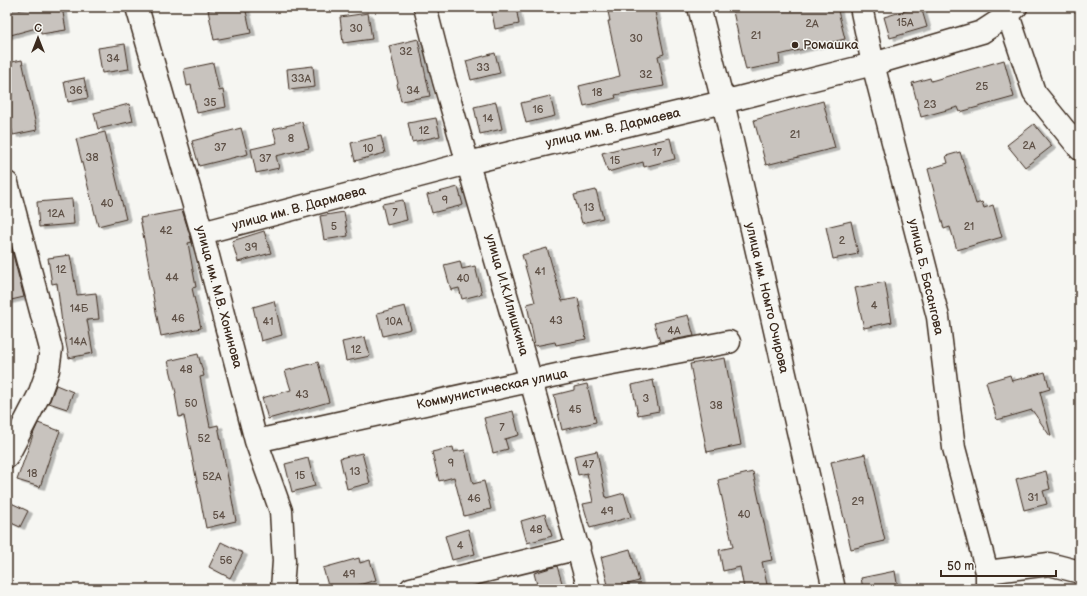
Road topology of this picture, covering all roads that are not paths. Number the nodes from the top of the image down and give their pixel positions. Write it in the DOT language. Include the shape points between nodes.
graph roads {
  1 [pos="137,7"];
  2 [pos="425,7"];
  3 [pos="699,7"];
  4 [pos="861,7"];
  5 [pos="1012,11"];
  6 [pos="873,64"];
  7 [pos="723,102"];
  8 [pos="1080,148"];
  9 [pos="468,163"];
  10 [pos="7,183"];
  11 [pos="202,233"];
  12 [pos="729,342"];
  13 [pos="532,381"];
  14 [pos="256,441"];
  15 [pos="7,457"];
  16 [pos="579,548"];
  17 [pos="1080,572"];
  18 [pos="987,580"];
  19 [pos="285,586"];
  20 [pos="411,589"];
  21 [pos="589,589"];
  22 [pos="834,589"];
  1 -- 11 [label="street, улица им. М.В. Хонинова"];
  2 -- 9 [label="street, улица И.К.Илишкина"];
  3 -- 7 [label="street, улица им. Номто Очирова"];
  4 -- 6 [label="street, улица Б. Басангова"];
  5 -- 6 [label="street, улица им. В. Дармаева" via="982,32"];
  5 -- 8 [label="street" via="1034,92"];
  6 -- 7 [label="street, улица им. В. Дармаева"];
  6 -- 18 [label="street, улица Б. Басангова" via="938,318 954,448"];
  7 -- 9 [label="street, улица им. В. Дармаева"];
  7 -- 22 [label="street, улица им. Номто Очирова"];
  9 -- 11 [label="street, улица им. В. Дармаева"];
  9 -- 13 [label="street, улица И.К.Илишкина"];
  10 -- 15 [label="street" via="51,349 48,370 38,395"];
  11 -- 14 [label="street, улица им. М.В. Хонинова"];
  12 -- 13 [label="street, Коммунистическая улица"];
  13 -- 14 [label="street, Коммунистическая улица"];
  13 -- 16 [label="street, улица И.К.Илишкина"];
  14 -- 19 [label="street, улица им. М.В. Хонинова" via="281,511"];
  16 -- 20 [label="street"];
  16 -- 21 [label="street, улица И.К.Илишкина"];
  17 -- 18 [label="street, улица Б. Басангова" via="1049,564"];
}
